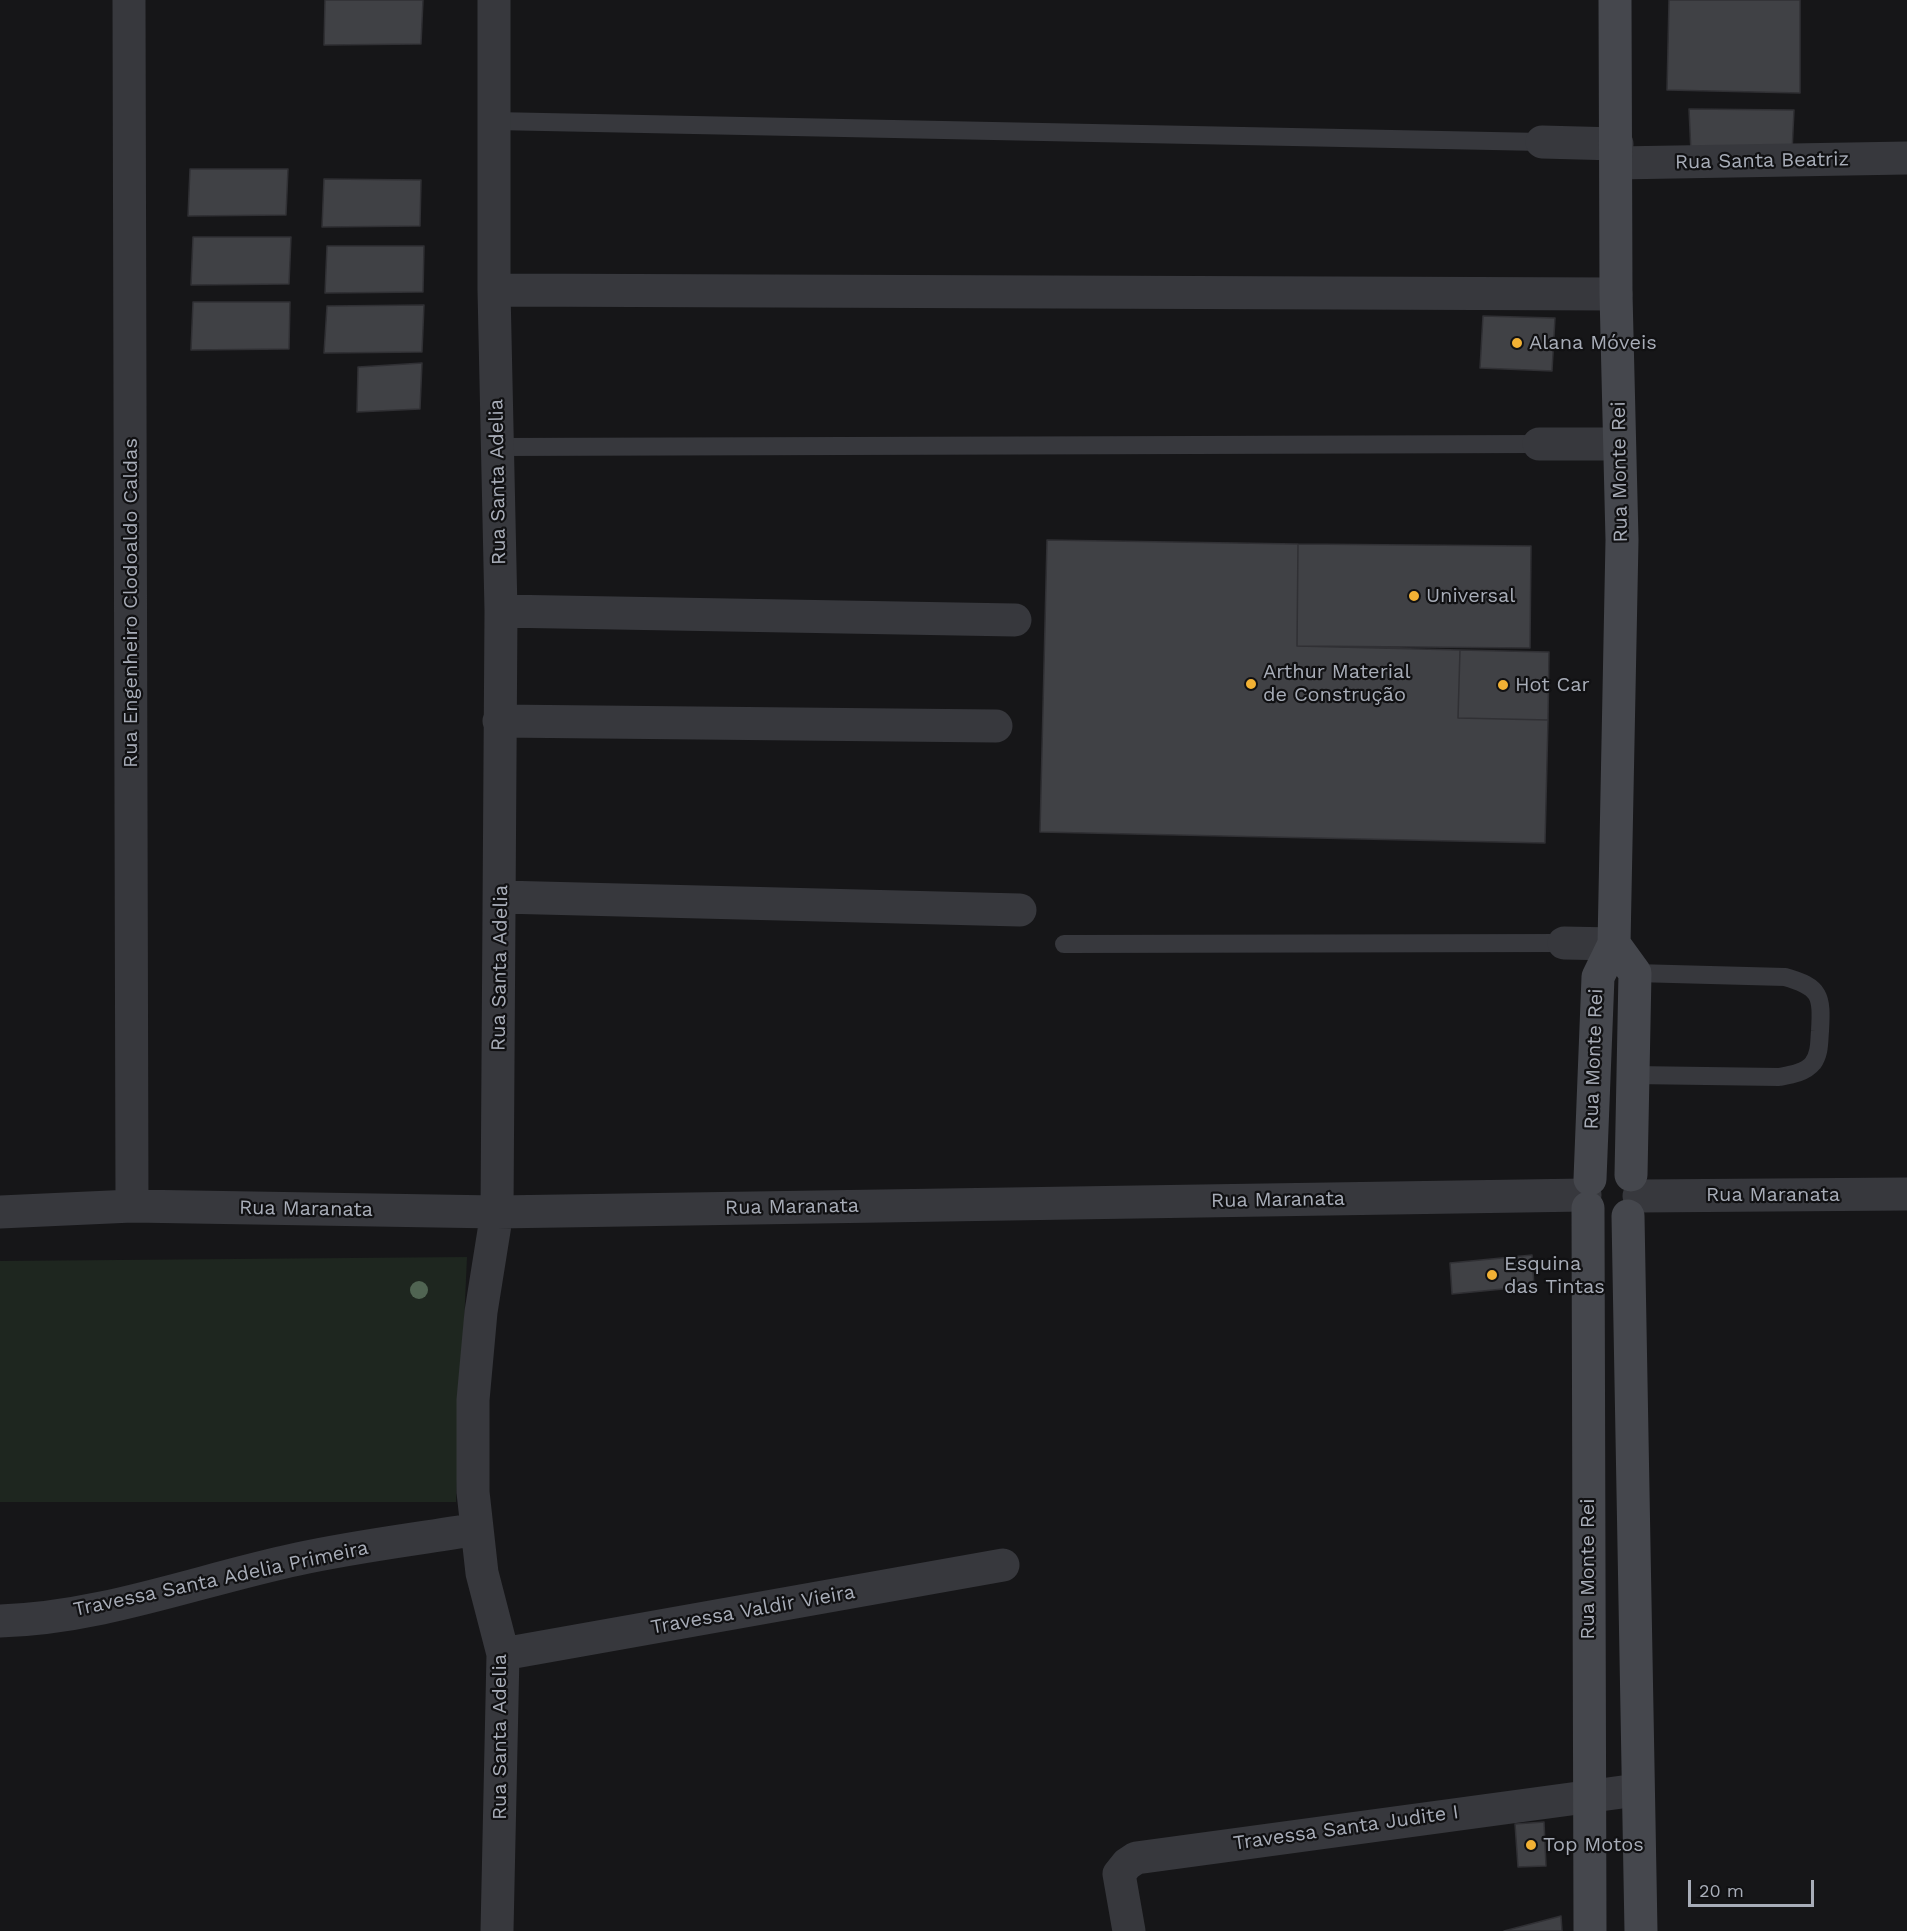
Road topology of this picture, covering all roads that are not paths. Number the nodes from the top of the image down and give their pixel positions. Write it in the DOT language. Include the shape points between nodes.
graph roads {
  1 [pos="129,0"];
  2 [pos="494,0"];
  3 [pos="1615,0"];
  4 [pos="494,121"];
  5 [pos="1542,142"];
  6 [pos="1617,153"];
  7 [pos="1907,158"];
  8 [pos="494,290"];
  9 [pos="1616,294"];
  10 [pos="1539,444"];
  11 [pos="1618,444"];
  12 [pos="498,447"];
  13 [pos="501,611"];
  14 [pos="1015,620"];
  15 [pos="499,721"];
  16 [pos="996,726"];
  17 [pos="501,897"];
  18 [pos="1020,910"];
  19 [pos="1564,943"];
  20 [pos="1064,944"];
  21 [pos="1614,944"];
  22 [pos="1635,973"];
  23 [pos="1633,1075"];
  24 [pos="1588,1194"];
  25 [pos="1907,1194"];
  26 [pos="1633,1196"];
  27 [pos="132,1206"];
  28 [pos="0,1212"];
  29 [pos="497,1212"];
  30 [pos="477,1529"];
  31 [pos="1003,1565"];
  32 [pos="0,1621"];
  33 [pos="503,1654"];
  34 [pos="1637,1790"];
  35 [pos="1588,1794"];
  36 [pos="497,1931"];
  37 [pos="1129,1931"];
  38 [pos="1590,1931"];
  39 [pos="1641,1931"];
  1 -- 27 [label="street, Rua Engenheiro Clodoaldo Caldas"];
  2 -- 4 [label="street, Rua Santa Adelia"];
  3 -- 6 [label="street, Rua Monte Rei"];
  4 -- 5 [label="lane"];
  4 -- 8 [label="street, Rua Santa Adelia"];
  5 -- 6 [label="street, Rua Santa Beatriz"];
  6 -- 7 [label="street, Rua Santa Beatriz"];
  6 -- 9 [label="street, Rua Monte Rei"];
  8 -- 9 [label="street"];
  8 -- 12 [label="street, Rua Santa Adelia"];
  9 -- 11 [label="street, Rua Monte Rei"];
  10 -- 11 [label="street"];
  10 -- 12 [label="lane"];
  11 -- 21 [label="street, Rua Monte Rei" via="1622,540"];
  12 -- 13 [label="street, Rua Santa Adelia"];
  13 -- 14 [label="street"];
  13 -- 15 [label="street, Rua Santa Adelia"];
  15 -- 16 [label="street"];
  15 -- 17 [label="street, Rua Santa Adelia"];
  17 -- 18 [label="street"];
  17 -- 29 [label="street, Rua Santa Adelia"];
  19 -- 20 [label="lane"];
  19 -- 21 [label="street"];
  21 -- 22 [label="street"];
  21 -- 24 [label="street, Rua Monte Rei" via="1598,976"];
  22 -- 23 [label="street, Rua Monte Rei"];
  22 -- 23 [label="lane" via="1785,977 1814,989 1822,1002 1819,1051 1812,1065 1798,1073 1779,1077"];
  23 -- 26 [label="street, Rua Monte Rei"];
  24 -- 26 [label="street" via="1595,1217 1606,1221 1618,1221"];
  24 -- 26 [label="street" via="1599,1171 1610,1167 1622,1168"];
  24 -- 29 [label="street, Rua Maranata"];
  24 -- 35 [label="street, Rua Monte Rei"];
  25 -- 26 [label="street, Rua Maranata"];
  26 -- 34 [label="street, Rua Monte Rei"];
  27 -- 28 [label="street, Rua Maranata"];
  27 -- 29 [label="street, Rua Maranata"];
  29 -- 30 [label="street, Rua Santa Adelia" via="472,1400"];
  30 -- 32 [label="street, Travessa Santa Adelia Primeira" via="298,1559 122,1604"];
  30 -- 33 [label="street, Rua Santa Adelia" via="482,1573"];
  31 -- 33 [label="street, Travessa Valdir Vieira"];
  33 -- 36 [label="street, Rua Santa Adelia"];
  34 -- 35 [label="street, Travessa Santa Judite I"];
  34 -- 39 [label="street, Rua Monte Rei"];
  35 -- 37 [label="street, Travessa Santa Judite I" via="1136,1858 1119,1874"];
  35 -- 38 [label="street, Rua Monte Rei"];
}
